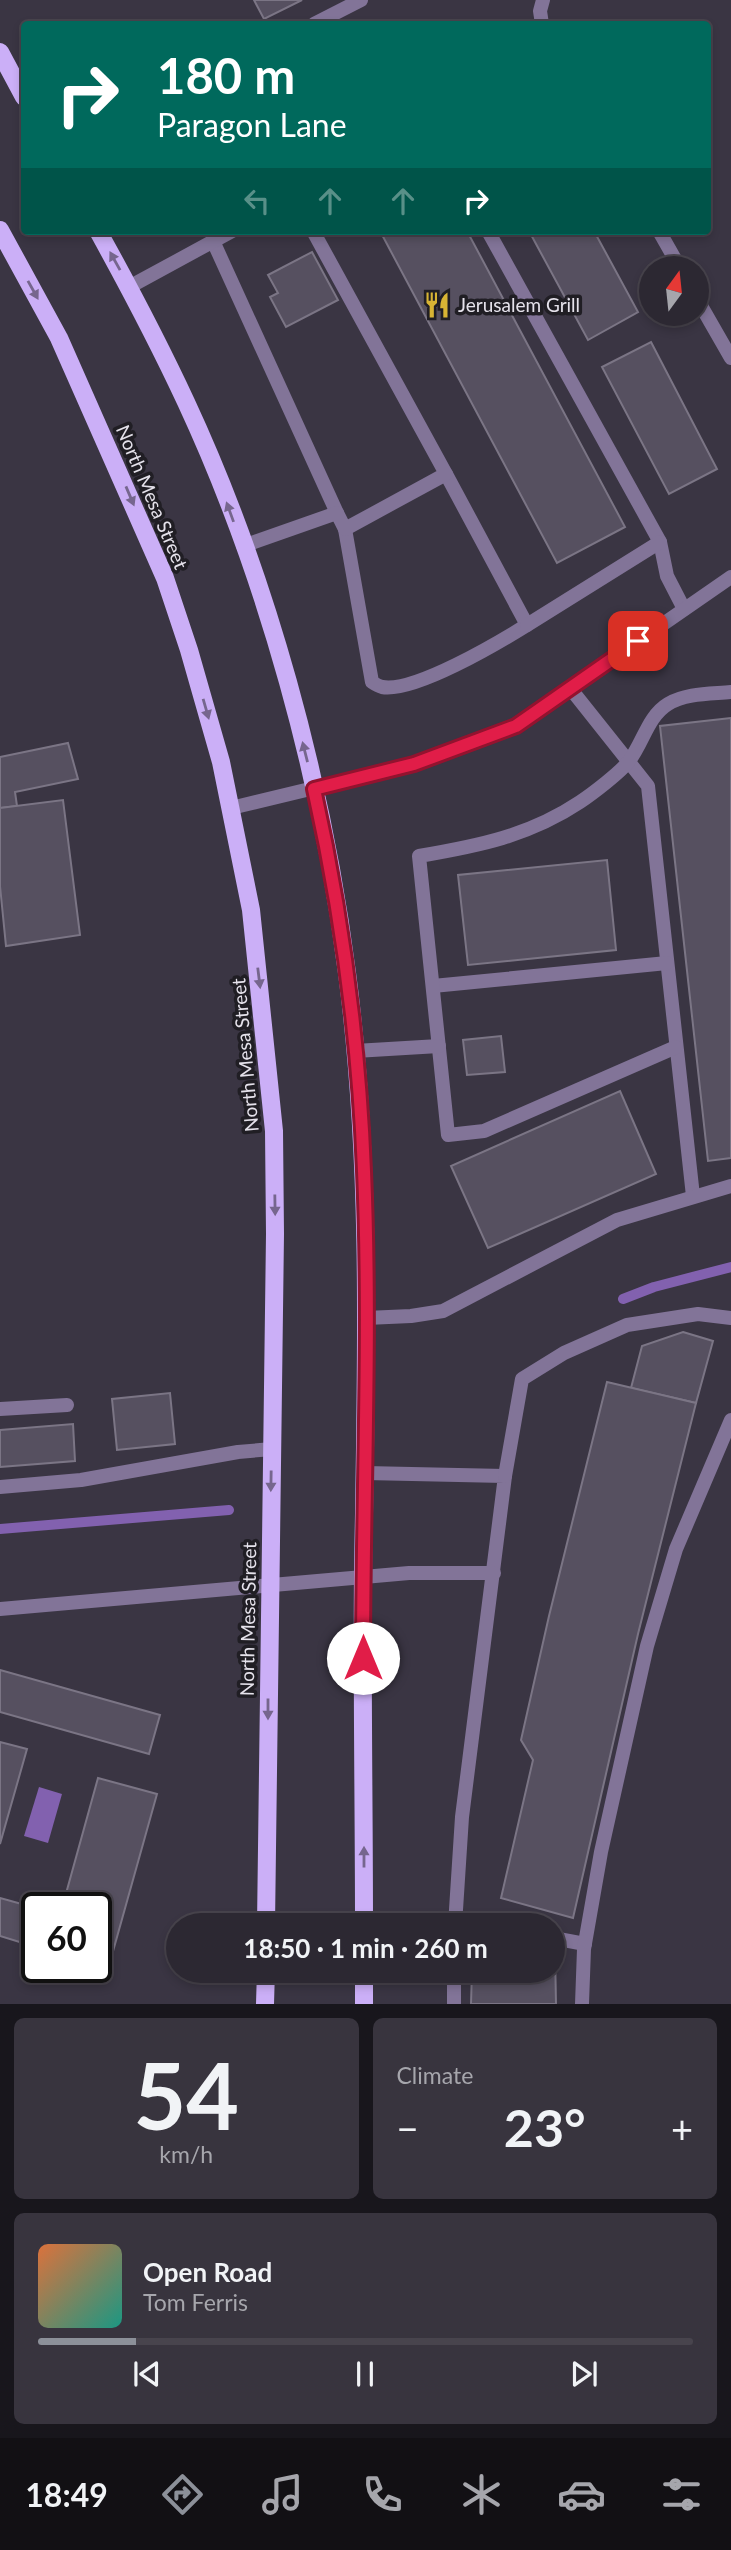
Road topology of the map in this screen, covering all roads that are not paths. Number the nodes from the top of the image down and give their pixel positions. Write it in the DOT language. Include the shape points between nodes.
graph roads {
  1 [pos="361,0"];
  2 [pos="543,0"];
  3 [pos="320,21"];
  4 [pos="542,21"];
  5 [pos="0,52"];
  6 [pos="21,91"];
  7 [pos="0,230"];
  8 [pos="100,235"];
  9 [pos="224,235"];
  10 [pos="315,235"];
  11 [pos="490,235"];
  12 [pos="661,235"];
  13 [pos="213,241"];
  14 [pos="673,256"];
  15 [pos="129,287"];
  16 [pos="709,320"];
  17 [pos="731,358"];
  18 [pos="446,474"];
  19 [pos="337,513"];
  20 [pos="345,529"];
  21 [pos="660,542"];
  22 [pos="243,546"];
  23 [pos="731,578"];
  24 [pos="684,609"];
  25 [pos="527,625"];
  26 [pos="570,688"];
  27 [pos="731,692"];
  28 [pos="629,761"];
  29 [pos="314,789"];
  30 [pos="231,808"];
  31 [pos="667,963"];
  32 [pos="433,986"];
  33 [pos="439,1046"];
  34 [pos="676,1047"];
  35 [pos="355,1051"];
  36 [pos="731,1186"];
  37 [pos="693,1196"];
  38 [pos="366,1318"];
  39 [pos="731,1318"];
  40 [pos="67,1405"];
  41 [pos="0,1409"];
  42 [pos="731,1420"];
  43 [pos="272,1449"];
  44 [pos="365,1473"];
  45 [pos="505,1476"];
  46 [pos="0,1487"];
  47 [pos="494,1573"];
  48 [pos="363,1578"];
  49 [pos="269,1584"];
  50 [pos="0,1609"];
  51 [pos="266,1913"];
  52 [pos="364,1913"];
  53 [pos="456,1913"];
  54 [pos="565,1940"];
  55 [pos="585,1944"];
  56 [pos="266,1983"];
  57 [pos="364,1983"];
  58 [pos="454,1983"];
  59 [pos="265,2004"];
  60 [pos="364,2004"];
  61 [pos="454,2004"];
  62 [pos="582,2004"];
  1 -- 3 [label="street"];
  2 -- 4 [label="street"];
  5 -- 6 [label="main road"];
  7 -- 30 [label="main road, North Mesa Street, one-way" via="59,338 165,578"];
  15 -- 8 [label="main road, one-way"];
  9 -- 13 [label="street"];
  10 -- 18 [label="street"];
  11 -- 21 [label="street"];
  12 -- 14 [label="street"];
  13 -- 15 [label="street"];
  13 -- 19 [label="street"];
  22 -- 15 [label="main road, one-way" via="187,403"];
  16 -- 17 [label="street"];
  18 -- 20 [label="street"];
  18 -- 25 [label="street"];
  19 -- 20 [label="street"];
  19 -- 22 [label="street"];
  20 -- 25 [label="street" via="372,682 382,687 412,683 465,661"];
  21 -- 24 [label="street" via="667,576"];
  21 -- 25 [label="street"];
  29 -- 22 [label="main road, one-way" via="292,696"];
  23 -- 24 [label="street"];
  24 -- 26 [label="street"];
  26 -- 28 [label="street"];
  26 -- 29 [label="street" via="516,726 414,764"];
  27 -- 28 [label="street" via="684,697 666,705"];
  28 -- 31 [label="street" via="648,786"];
  28 -- 32 [label="street" via="580,802 534,828 482,845 419,856"];
  29 -- 30 [label="street"];
  29 -- 35 [label="main road" via="347,971"];
  30 -- 43 [label="main road, North Mesa Street, one-way" via="251,910 274,1131"];
  31 -- 32 [label="street"];
  31 -- 34 [label="street"];
  32 -- 33 [label="street"];
  33 -- 34 [label="street" via="448,1135 484,1131"];
  33 -- 35 [label="street"];
  34 -- 37 [label="street"];
  35 -- 38 [label="main road" via="364,1170"];
  36 -- 37 [label="street"];
  37 -- 38 [label="street" via="617,1220 443,1311"];
  38 -- 44 [label="main road"];
  39 -- 45 [label="street" via="698,1314 627,1325 564,1353 523,1379"];
  40 -- 41 [label="street"];
  42 -- 55 [label="street" via="676,1549 647,1646"];
  43 -- 46 [label="street" via="81,1480"];
  43 -- 49 [label="main road, North Mesa Street, one-way"];
  44 -- 45 [label="street"];
  44 -- 48 [label="main road"];
  45 -- 47 [label="street"];
  47 -- 48 [label="street"];
  47 -- 53 [label="street" via="462,1817"];
  48 -- 49 [label="street"];
  52 -- 48 [label="main road, one-way"];
  49 -- 50 [label="street"];
  49 -- 51 [label="main road, North Mesa Street, one-way"];
  54 -- 55 [label="street"];
  55 -- 62 [label="street"];
  56 -- 59 [label="main road"];
  57 -- 60 [label="main road"];
  58 -- 61 [label="street"];
}
